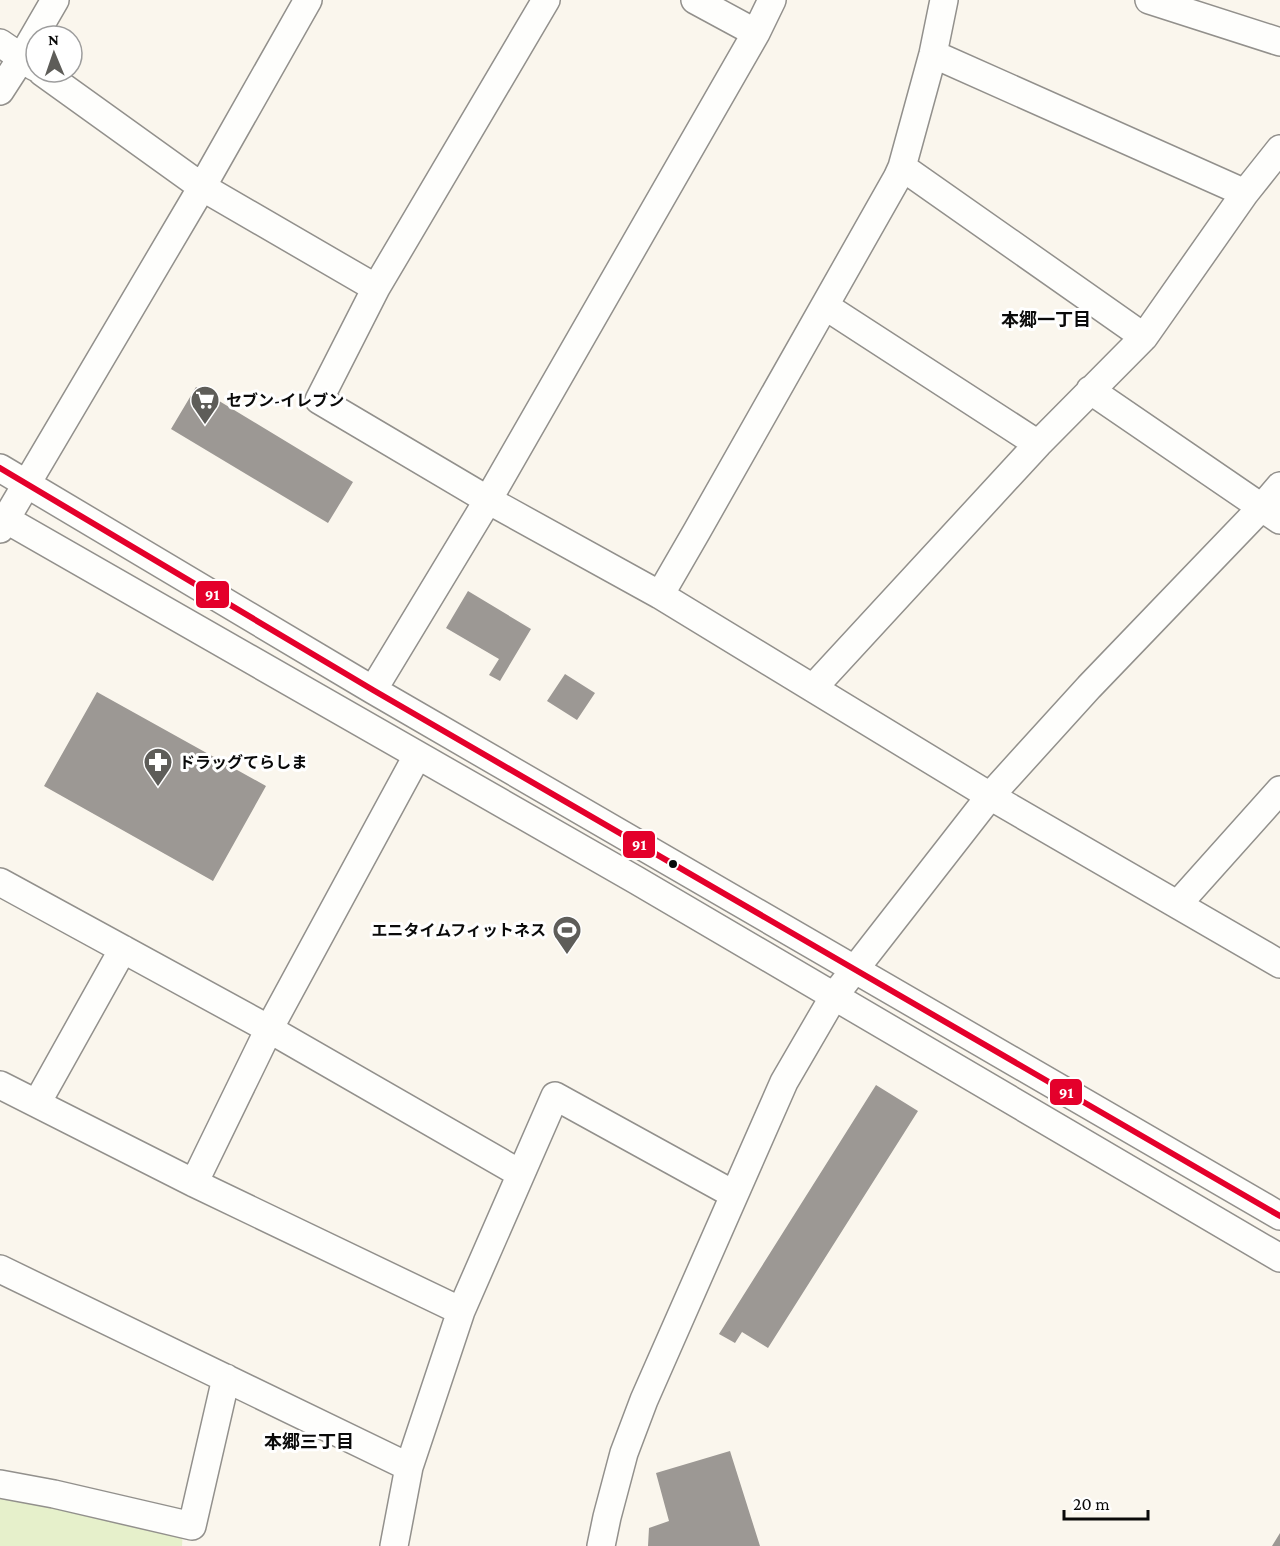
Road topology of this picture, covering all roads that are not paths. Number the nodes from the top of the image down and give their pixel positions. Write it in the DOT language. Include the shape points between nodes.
graph roads {
  1 [pos="55,0"];
  2 [pos="308,0"];
  3 [pos="546,0"];
  4 [pos="695,0"];
  5 [pos="772,0"];
  6 [pos="944,0"];
  7 [pos="1149,0"];
  8 [pos="47,24"];
  9 [pos="756,33"];
  10 [pos="0,42"];
  11 [pos="1280,42"];
  12 [pos="933,54"];
  13 [pos="24,59"];
  14 [pos="24,73"];
  15 [pos="58,84"];
  16 [pos="0,90"];
  17 [pos="1280,149"];
  18 [pos="902,167"];
  19 [pos="202,188"];
  20 [pos="1245,193"];
  21 [pos="376,288"];
  22 [pos="825,306"];
  23 [pos="1144,337"];
  24 [pos="1090,390"];
  25 [pos="1038,444"];
  26 [pos="0,468"];
  27 [pos="27,484"];
  28 [pos="1280,486"];
  29 [pos="488,500"];
  30 [pos="1271,514"];
  31 [pos="2,521"];
  32 [pos="660,595"];
  33 [pos="813,688"];
  34 [pos="373,690"];
  35 [pos="417,756"];
  36 [pos="1280,790"];
  37 [pos="990,796"];
  38 [pos="0,882"];
  39 [pos="1178,904"];
  40 [pos="123,949"];
  41 [pos="1280,964"];
  42 [pos="854,969"];
  43 [pos="834,996"];
  44 [pos="269,1029"];
  45 [pos="0,1085"];
  46 [pos="37,1103"];
  47 [pos="521,1174"];
  48 [pos="194,1183"];
  49 [pos="733,1194"];
  50 [pos="1280,1216"];
  51 [pos="1280,1258"];
  52 [pos="0,1269"];
  53 [pos="461,1311"];
  54 [pos="226,1378"];
  55 [pos="409,1467"];
  56 [pos="0,1484"];
  57 [pos="191,1536"];
  58 [pos="394,1546"];
  59 [pos="601,1546"];
  1 -- 8 [label="street"];
  2 -- 19 [label="street"];
  3 -- 21 [label="street"];
  4 -- 9 [label="street"];
  5 -- 9 [label="street"];
  6 -- 12 [label="street"];
  7 -- 11 [label="street"];
  9 -- 29 [label="street"];
  10 -- 13 [label="street"];
  12 -- 18 [label="street"];
  12 -- 20 [label="street"];
  14 -- 16 [label="street"];
  15 -- 19 [label="street"];
  17 -- 20 [label="street"];
  18 -- 22 [label="street"];
  18 -- 23 [label="street"];
  19 -- 21 [label="street"];
  19 -- 27 [label="street"];
  20 -- 23 [label="street"];
  21 -- 29 [label="street" via="319,400"];
  22 -- 25 [label="street"];
  22 -- 32 [label="street"];
  23 -- 24 [label="street"];
  24 -- 25 [label="street"];
  24 -- 30 [label="street"];
  25 -- 33 [label="street"];
  26 -- 27 [label="street"];
  27 -- 31 [label="street"];
  27 -- 34 [label="street"];
  28 -- 30 [label="street"];
  29 -- 32 [label="street"];
  29 -- 34 [label="street"];
  30 -- 37 [label="street" via="1089,687"];
  31 -- 35 [label="street"];
  32 -- 33 [label="street"];
  33 -- 37 [label="street"];
  34 -- 42 [label="street"];
  35 -- 43 [label="street"];
  35 -- 44 [label="street"];
  36 -- 39 [label="street"];
  37 -- 39 [label="street"];
  37 -- 42 [label="street"];
  38 -- 40 [label="street"];
  39 -- 41 [label="street"];
  40 -- 44 [label="street"];
  40 -- 46 [label="street"];
  42 -- 43 [label="street"];
  42 -- 50 [label="street"];
  43 -- 49 [label="street" via="784,1082"];
  43 -- 51 [label="street"];
  44 -- 47 [label="street"];
  44 -- 48 [label="street"];
  45 -- 46 [label="street"];
  46 -- 48 [label="street"];
  47 -- 49 [label="street" via="555,1096"];
  47 -- 53 [label="street"];
  48 -- 53 [label="street"];
  49 -- 59 [label="street" via="624,1453"];
  52 -- 54 [label="street"];
  53 -- 55 [label="street"];
  54 -- 55 [label="street"];
  54 -- 57 [label="street"];
  55 -- 58 [label="street"];
  56 -- 57 [label="street" via="54,1494"];
}
